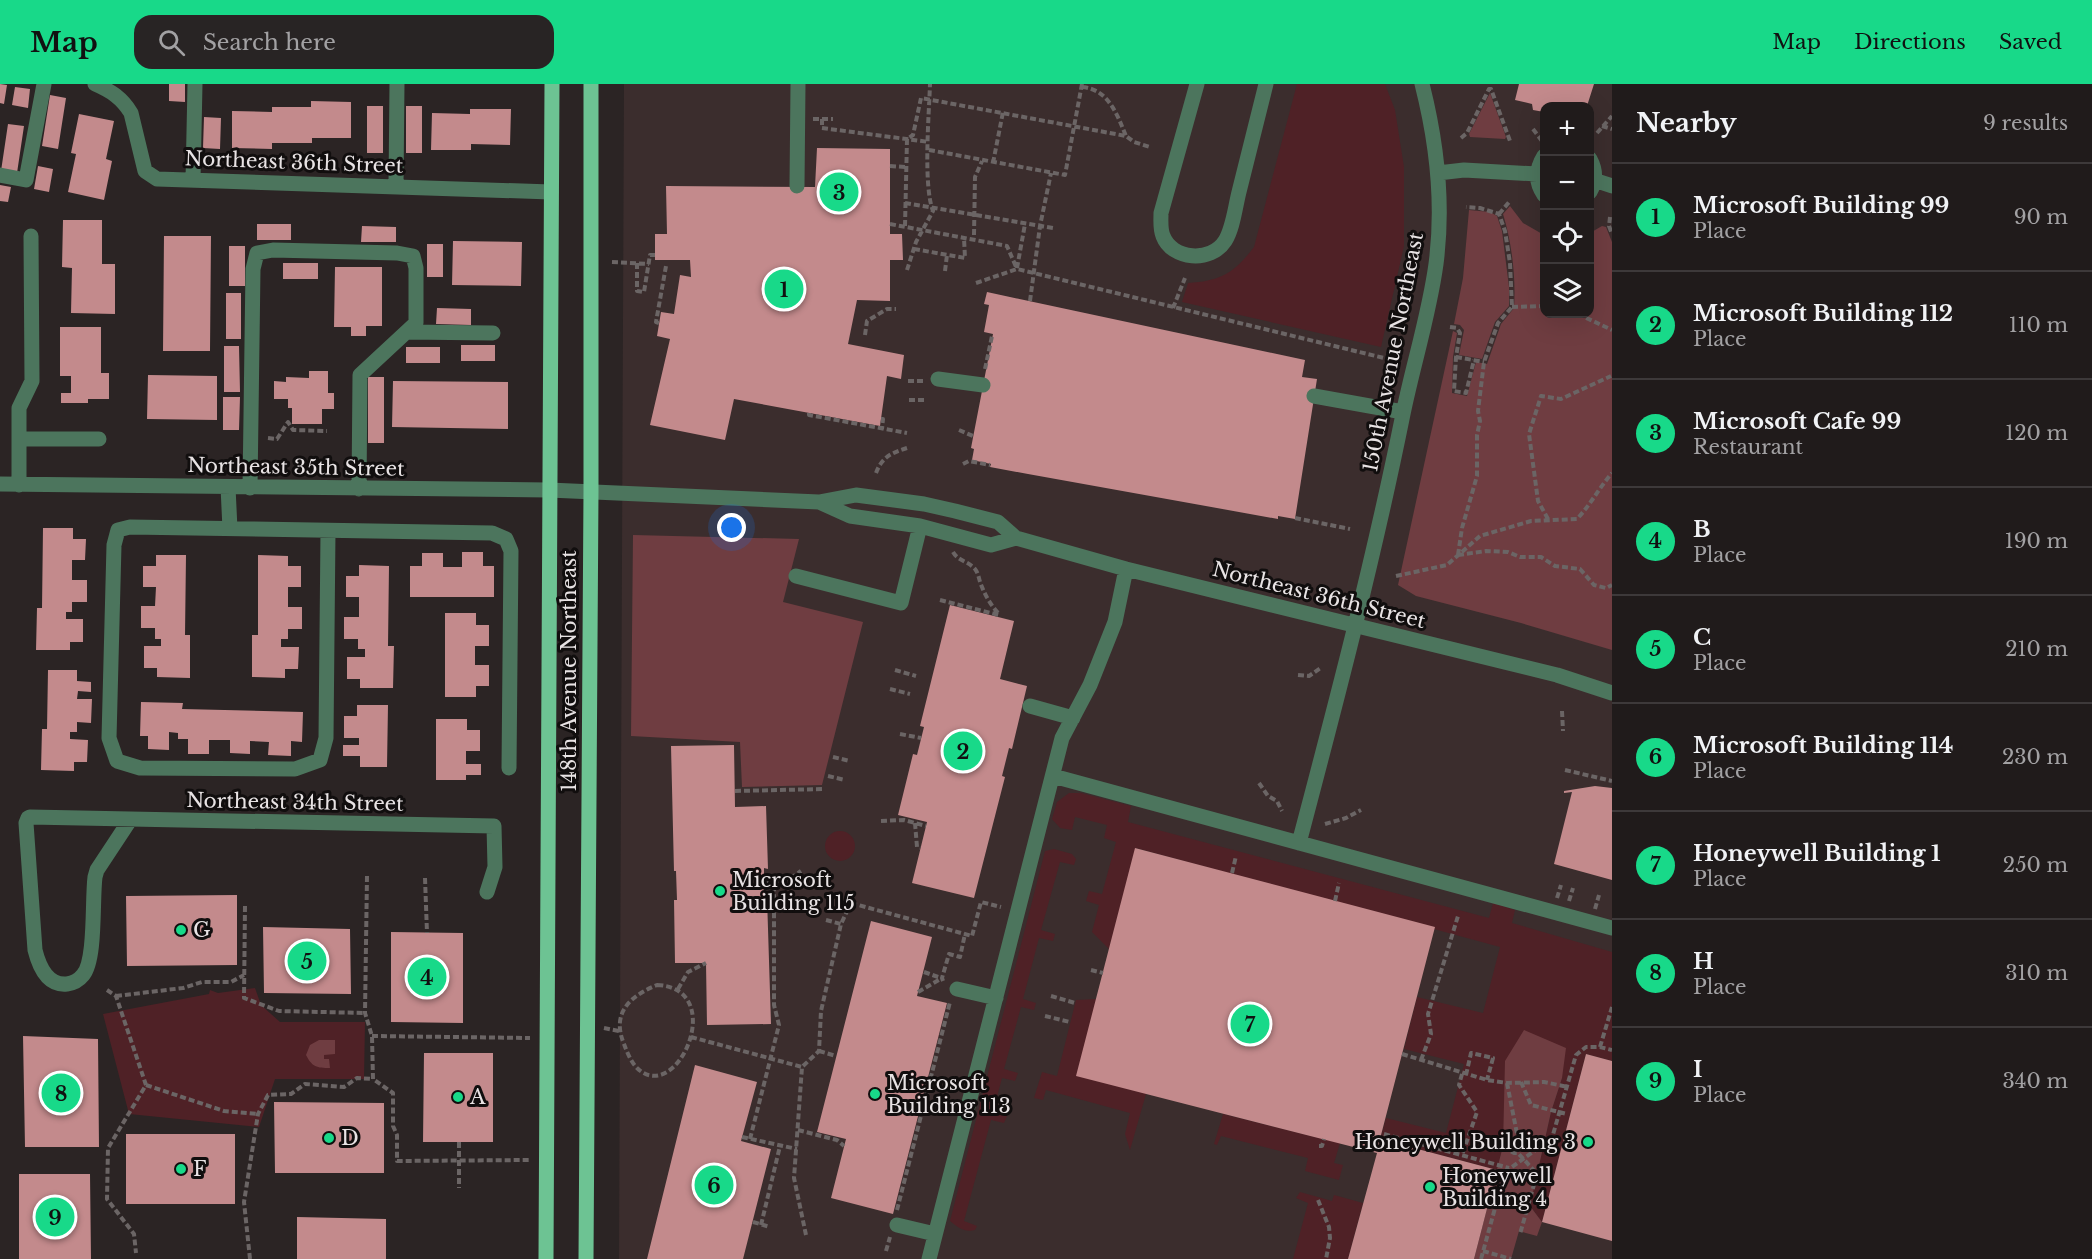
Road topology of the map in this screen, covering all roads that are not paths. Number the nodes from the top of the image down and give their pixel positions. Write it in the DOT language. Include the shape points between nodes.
graph roads {
  1 [pos="44,84"];
  2 [pos="95,84"];
  3 [pos="195,84"];
  4 [pos="397,84"];
  5 [pos="552,84"];
  6 [pos="591,84"];
  7 [pos="798,84"];
  8 [pos="1197,84"];
  9 [pos="1266,84"];
  10 [pos="1422,84"];
  11 [pos="1542,156"];
  12 [pos="1438,173"];
  13 [pos="0,174"];
  14 [pos="1537,174"];
  15 [pos="193,180"];
  16 [pos="396,185"];
  17 [pos="797,186"];
  18 [pos="1540,186"];
  19 [pos="1594,186"];
  20 [pos="1612,186"];
  21 [pos="551,192"];
  22 [pos="31,236"];
  23 [pos="407,332"];
  24 [pos="493,333"];
  25 [pos="984,377"];
  26 [pos="931,380"];
  27 [pos="1314,396"];
  28 [pos="1403,412"];
  29 [pos="19,439"];
  30 [pos="99,439"];
  31 [pos="0,484"];
  32 [pos="19,485"];
  33 [pos="228,487"];
  34 [pos="250,488"];
  35 [pos="358,489"];
  36 [pos="549,490"];
  37 [pos="591,491"];
  38 [pos="819,502"];
  39 [pos="920,526"];
  40 [pos="230,529"];
  41 [pos="328,531"];
  42 [pos="1016,538"];
  43 [pos="1126,569"];
  44 [pos="796,576"];
  45 [pos="1356,626"];
  46 [pos="1612,693"];
  47 [pos="1030,706"];
  48 [pos="1073,718"];
  49 [pos="509,768"];
  50 [pos="1053,776"];
  51 [pos="130,820"];
  52 [pos="1299,843"];
  53 [pos="487,892"];
  54 [pos="1612,928"];
  55 [pos="951,992"];
  56 [pos="996,998"];
  57 [pos="895,1223"];
  58 [pos="935,1234"];
  59 [pos="546,1259"];
  60 [pos="586,1259"];
  61 [pos="929,1259"];
  1 -- 13 [label="street" via="26,180"];
  2 -- 15 [label="street, Northeast 36th Street" via="118,96 131,113 148,174 157,179"];
  3 -- 15 [label="street"];
  4 -- 16 [label="street"];
  5 -- 21 [label="main road, 148th Avenue Northeast"];
  6 -- 37 [label="main road, 148th Avenue Northeast"];
  7 -- 17 [label="street"];
  8 -- 9 [label="street" via="1161,213 1163,238 1170,247 1195,256 1213,252 1225,241"];
  10 -- 12 [label="street, 150th Avenue Northeast" via="1432,121"];
  11 -- 14 [label="street"];
  12 -- 14 [label="street" via="1464,170"];
  12 -- 28 [label="street, 150th Avenue Northeast" via="1436,265"];
  14 -- 18 [label="street"];
  15 -- 16 [label="street, Northeast 36th Street"];
  16 -- 21 [label="street, Northeast 36th Street"];
  19 -- 20 [label="street"];
  21 -- 36 [label="main road, 148th Avenue Northeast"];
  22 -- 29 [label="street" via="32,381 19,408"];
  23 -- 24 [label="street"];
  23 -- 34 [label="street" via="416,323 413,256 273,250 257,253 253,269"];
  23 -- 35 [label="street" via="360,375"];
  25 -- 26 [label="street"];
  27 -- 28 [label="street"];
  28 -- 45 [label="street, 150th Avenue Northeast"];
  29 -- 30 [label="street"];
  29 -- 32 [label="street"];
  31 -- 32 [label="street, Northeast 35th Street"];
  32 -- 33 [label="street, Northeast 35th Street"];
  33 -- 34 [label="street, Northeast 35th Street"];
  33 -- 40 [label="street"];
  34 -- 35 [label="street, Northeast 35th Street"];
  35 -- 36 [label="street, Northeast 35th Street"];
  36 -- 37 [label="street, Northeast 35th Street"];
  36 -- 59 [label="main road, 148th Avenue Northeast"];
  37 -- 38 [label="street, Northeast 36th Street"];
  37 -- 60 [label="main road, 148th Avenue Northeast"];
  38 -- 39 [label="street, Northeast 36th Street" via="850,516"];
  38 -- 42 [label="street, Northeast 36th Street" via="856,495 924,504 998,522"];
  39 -- 42 [label="street, Northeast 36th Street" via="991,545"];
  39 -- 44 [label="street" via="901,603"];
  40 -- 41 [label="street"];
  40 -- 41 [label="street" via="130,526 118,530 114,545 109,738 117,761 140,768 295,769 320,760 326,738"];
  41 -- 49 [label="street" via="492,533 506,539 512,551"];
  42 -- 43 [label="street, Northeast 36th Street"];
  43 -- 45 [label="street, Northeast 36th Street"];
  43 -- 48 [label="street" via="1115,622"];
  45 -- 46 [label="street, Northeast 36th Street" via="1557,675"];
  45 -- 52 [label="street, 150th Avenue Northeast"];
  47 -- 48 [label="street"];
  48 -- 50 [label="street" via="1062,738"];
  50 -- 52 [label="street"];
  50 -- 56 [label="street"];
  51 -- 51 [label="street, Northeast 34th Street" via="97,870 87,970 77,981 60,984 49,979 37,957 28,818"];
  51 -- 53 [label="street, Northeast 34th Street" via="494,826 495,867"];
  52 -- 54 [label="street"];
  55 -- 56 [label="street"];
  56 -- 58 [label="street"];
  57 -- 58 [label="street"];
  58 -- 61 [label="street"];
}
